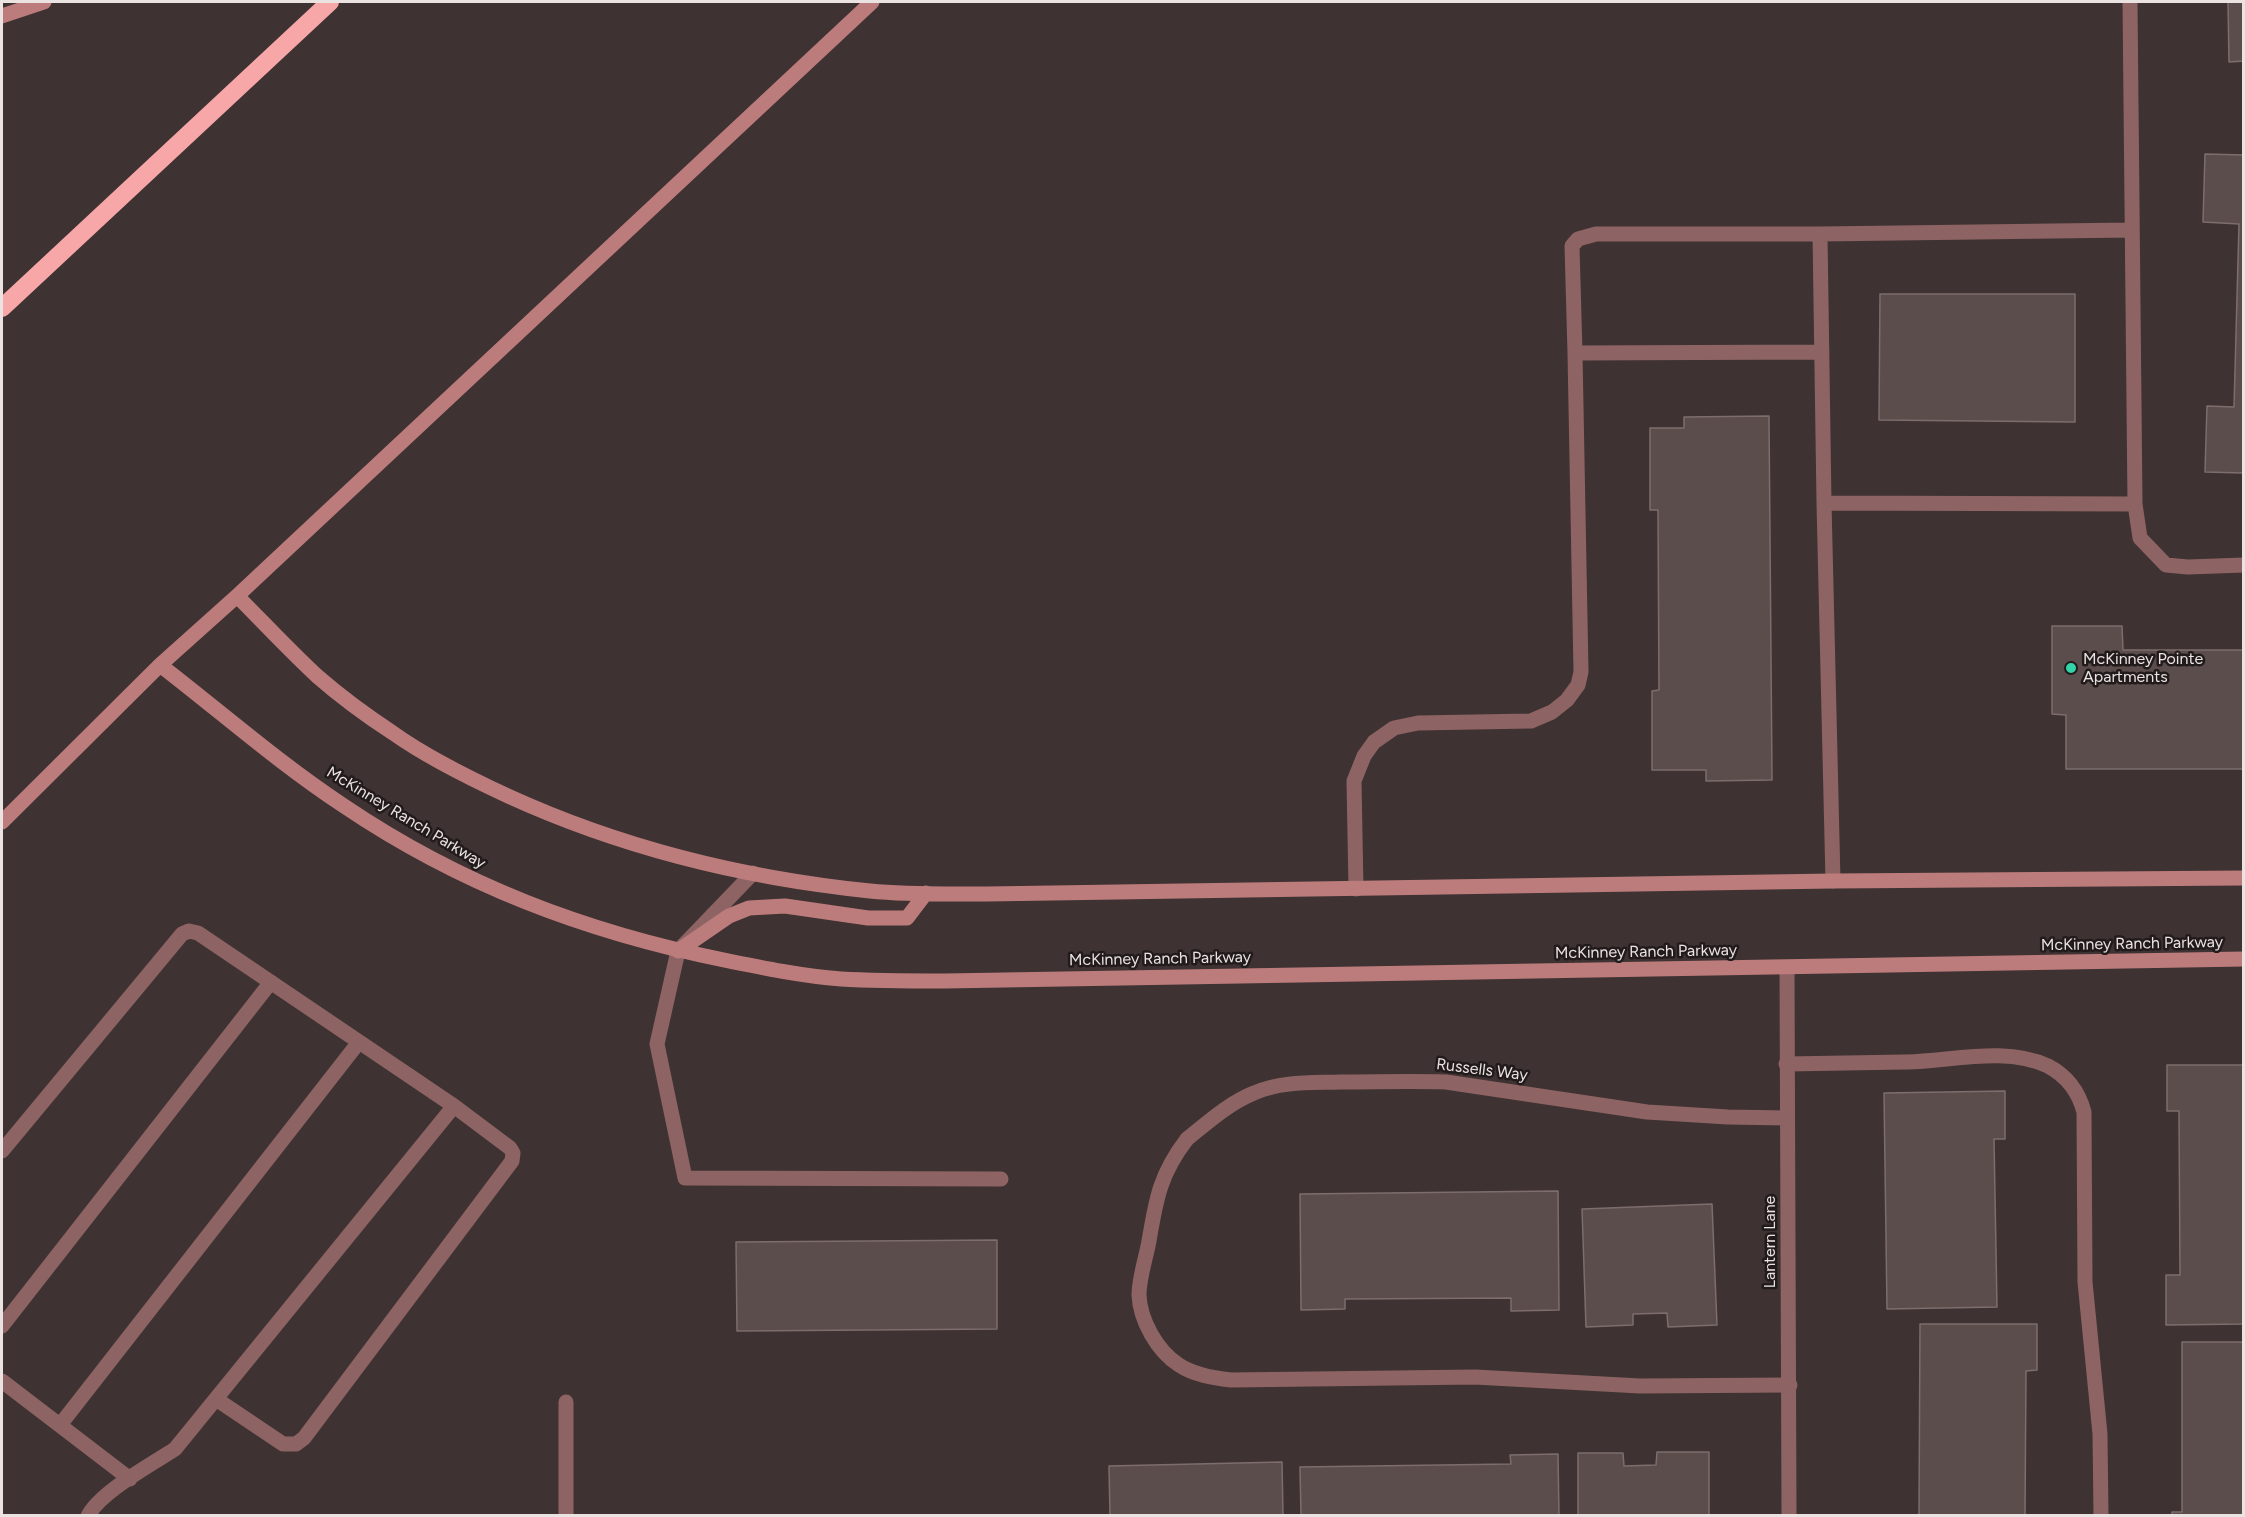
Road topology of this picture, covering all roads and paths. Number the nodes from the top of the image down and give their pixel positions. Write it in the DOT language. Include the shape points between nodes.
graph roads {
  1 [pos="44,2"];
  2 [pos="330,2"];
  3 [pos="873,2"];
  4 [pos="2130,2"];
  5 [pos="2,16"];
  6 [pos="2131,230"];
  7 [pos="1820,234"];
  8 [pos="2,308"];
  9 [pos="1822,352"];
  10 [pos="1575,353"];
  11 [pos="1824,503"];
  12 [pos="2135,504"];
  13 [pos="2244,566"];
  14 [pos="237,596"];
  15 [pos="160,665"];
  16 [pos="2,822"];
  17 [pos="753,873"];
  18 [pos="2244,878"];
  19 [pos="1833,881"];
  20 [pos="1356,889"];
  21 [pos="926,893"];
  22 [pos="678,951"];
  23 [pos="2244,960"];
  24 [pos="1786,968"];
  25 [pos="271,982"];
  26 [pos="359,1042"];
  27 [pos="1786,1064"];
  28 [pos="454,1106"];
  29 [pos="1787,1118"];
  30 [pos="2,1151"];
  31 [pos="1001,1179"];
  32 [pos="2,1326"];
  33 [pos="2,1381"];
  34 [pos="1790,1385"];
  35 [pos="216,1400"];
  36 [pos="566,1402"];
  37 [pos="60,1425"];
  38 [pos="130,1479"];
  39 [pos="88,1515"];
  40 [pos="566,1515"];
  41 [pos="1789,1515"];
  42 [pos="2101,1515"];
  1 -- 5 [label="main road"];
  2 -- 8 [label="highway"];
  3 -- 14 [label="main road"];
  4 -- 6 [label="street"];
  6 -- 7 [label="street"];
  6 -- 12 [label="street"];
  7 -- 9 [label="street"];
  7 -- 10 [label="street" via="1596,234 1578,239 1572,246"];
  9 -- 10 [label="street"];
  9 -- 11 [label="street"];
  10 -- 20 [label="street" via="1581,672 1578,685 1552,712 1531,721 1418,723 1394,728 1374,742 1354,781"];
  11 -- 12 [label="street"];
  11 -- 19 [label="street"];
  12 -- 13 [label="street" via="2140,538 2166,565"];
  14 -- 15 [label="main road"];
  14 -- 17 [label="main road" via="318,676 395,735 472,780 599,834 680,859"];
  15 -- 16 [label="main road"];
  15 -- 22 [label="main road, McKinney Ranch Parkway" via="346,808 468,878 520,901"];
  17 -- 21 [label="main road" via="871,891"];
  17 -- 22 [label="street"];
  18 -- 19 [label="main road"];
  19 -- 20 [label="main road"];
  20 -- 21 [label="main road"];
  21 -- 22 [label="main road" via="907,918 868,918 785,906 749,908 729,916"];
  22 -- 24 [label="main road, McKinney Ranch Parkway" via="794,973 905,981"];
  22 -- 31 [label="street" via="657,1044 685,1178"];
  23 -- 24 [label="main road, McKinney Ranch Parkway"];
  24 -- 27 [label="street, Lantern Lane"];
  25 -- 26 [label="street"];
  25 -- 30 [label="street" via="198,933 182,934"];
  25 -- 32 [label="street"];
  26 -- 28 [label="street"];
  26 -- 37 [label="street"];
  27 -- 29 [label="street, Lantern Lane"];
  27 -- 42 [label="street" via="2013,1057 2049,1067 2072,1085 2084,1112 2085,1282 2101,1450"];
  28 -- 35 [label="street"];
  28 -- 35 [label="street" via="510,1148 512,1161 304,1438 296,1444 283,1444"];
  29 -- 34 [label="street, Lantern Lane"];
  29 -- 34 [label="street, Russells Way" via="1647,1112 1446,1082 1278,1086 1233,1103 1187,1139 1165,1172 1159,1189 1139,1294 1145,1322 1163,1351 1178,1365 1212,1378 1475,1377 1640,1386"];
  33 -- 37 [label="street"];
  34 -- 41 [label="street, Lantern Lane"];
  35 -- 38 [label="street" via="175,1449"];
  36 -- 40 [label="street"];
  37 -- 38 [label="street"];
  38 -- 39 [label="street"];
}
